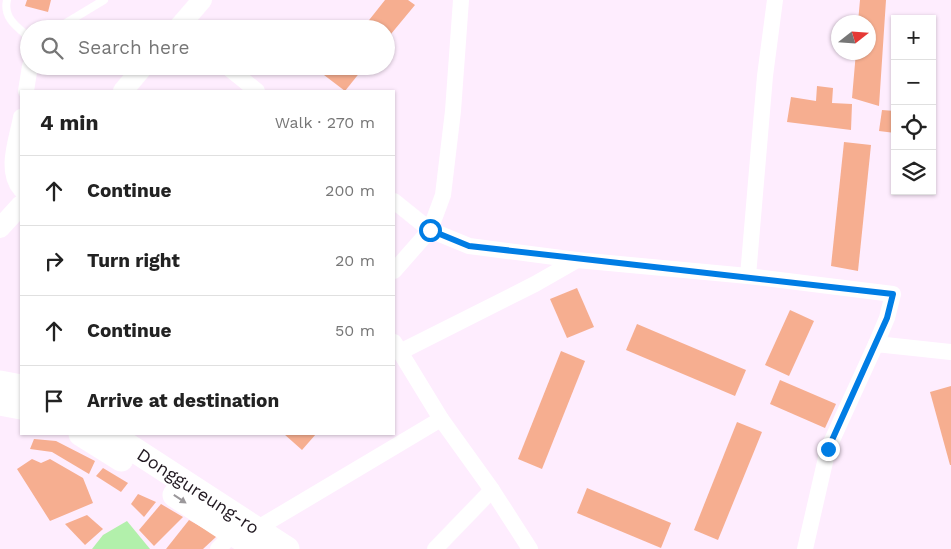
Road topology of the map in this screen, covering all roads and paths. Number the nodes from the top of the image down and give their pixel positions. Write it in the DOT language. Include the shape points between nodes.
graph roads {
  1 [pos="8,0"];
  2 [pos="104,0"];
  3 [pos="202,0"];
  4 [pos="461,0"];
  5 [pos="775,0"];
  6 [pos="71,20"];
  7 [pos="185,20"];
  8 [pos="20,28"];
  9 [pos="29,75"];
  10 [pos="136,75"];
  11 [pos="237,75"];
  12 [pos="26,90"];
  13 [pos="123,90"];
  14 [pos="256,90"];
  15 [pos="20,123"];
  16 [pos="20,189"];
  17 [pos="395,202"];
  18 [pos="20,206"];
  19 [pos="0,228"];
  20 [pos="430,230"];
  21 [pos="577,260"];
  22 [pos="395,270"];
  23 [pos="748,276"];
  24 [pos="876,344"];
  25 [pos="397,347"];
  26 [pos="951,352"];
  27 [pos="0,383"];
  28 [pos="20,387"];
  29 [pos="0,403"];
  30 [pos="20,407"];
  31 [pos="441,420"];
  32 [pos="83,435"];
  33 [pos="111,435"];
  34 [pos="492,490"];
  35 [pos="257,539"];
  36 [pos="225,542"];
  37 [pos="287,549"];
  38 [pos="435,549"];
  39 [pos="530,549"];
  40 [pos="805,549"];
  1 -- 8 [label="lane" via="6,10"];
  2 -- 6 [label="lane"];
  3 -- 7 [label="street"];
  4 -- 20 [label="street" via="443,195"];
  5 -- 23 [label="street"];
  9 -- 12 [label="street"];
  10 -- 13 [label="street"];
  11 -- 14 [label="street"];
  15 -- 16 [label="street" via="12,172"];
  17 -- 20 [label="street"];
  18 -- 19 [label="street"];
  20 -- 21 [label="street" via="469,246"];
  20 -- 22 [label="street"];
  21 -- 23 [label="street"];
  21 -- 25 [label="street" via="535,284"];
  23 -- 24 [label="street" via="893,294"];
  24 -- 26 [label="street"];
  24 -- 40 [label="street" via="828,449"];
  25 -- 31 [label="street"];
  27 -- 28 [label="main road"];
  29 -- 30 [label="main road"];
  31 -- 34 [label="street"];
  31 -- 35 [label="street"];
  32 -- 36 [label="main road, Donggureung-ro, one-way"];
  33 -- 35 [label="main road, Donggureung-ro"];
  34 -- 38 [label="street"];
  34 -- 39 [label="street"];
  35 -- 36 [label="main road, Donggureung-ro"];
  35 -- 37 [label="main road, Donggureung-ro"];
}
